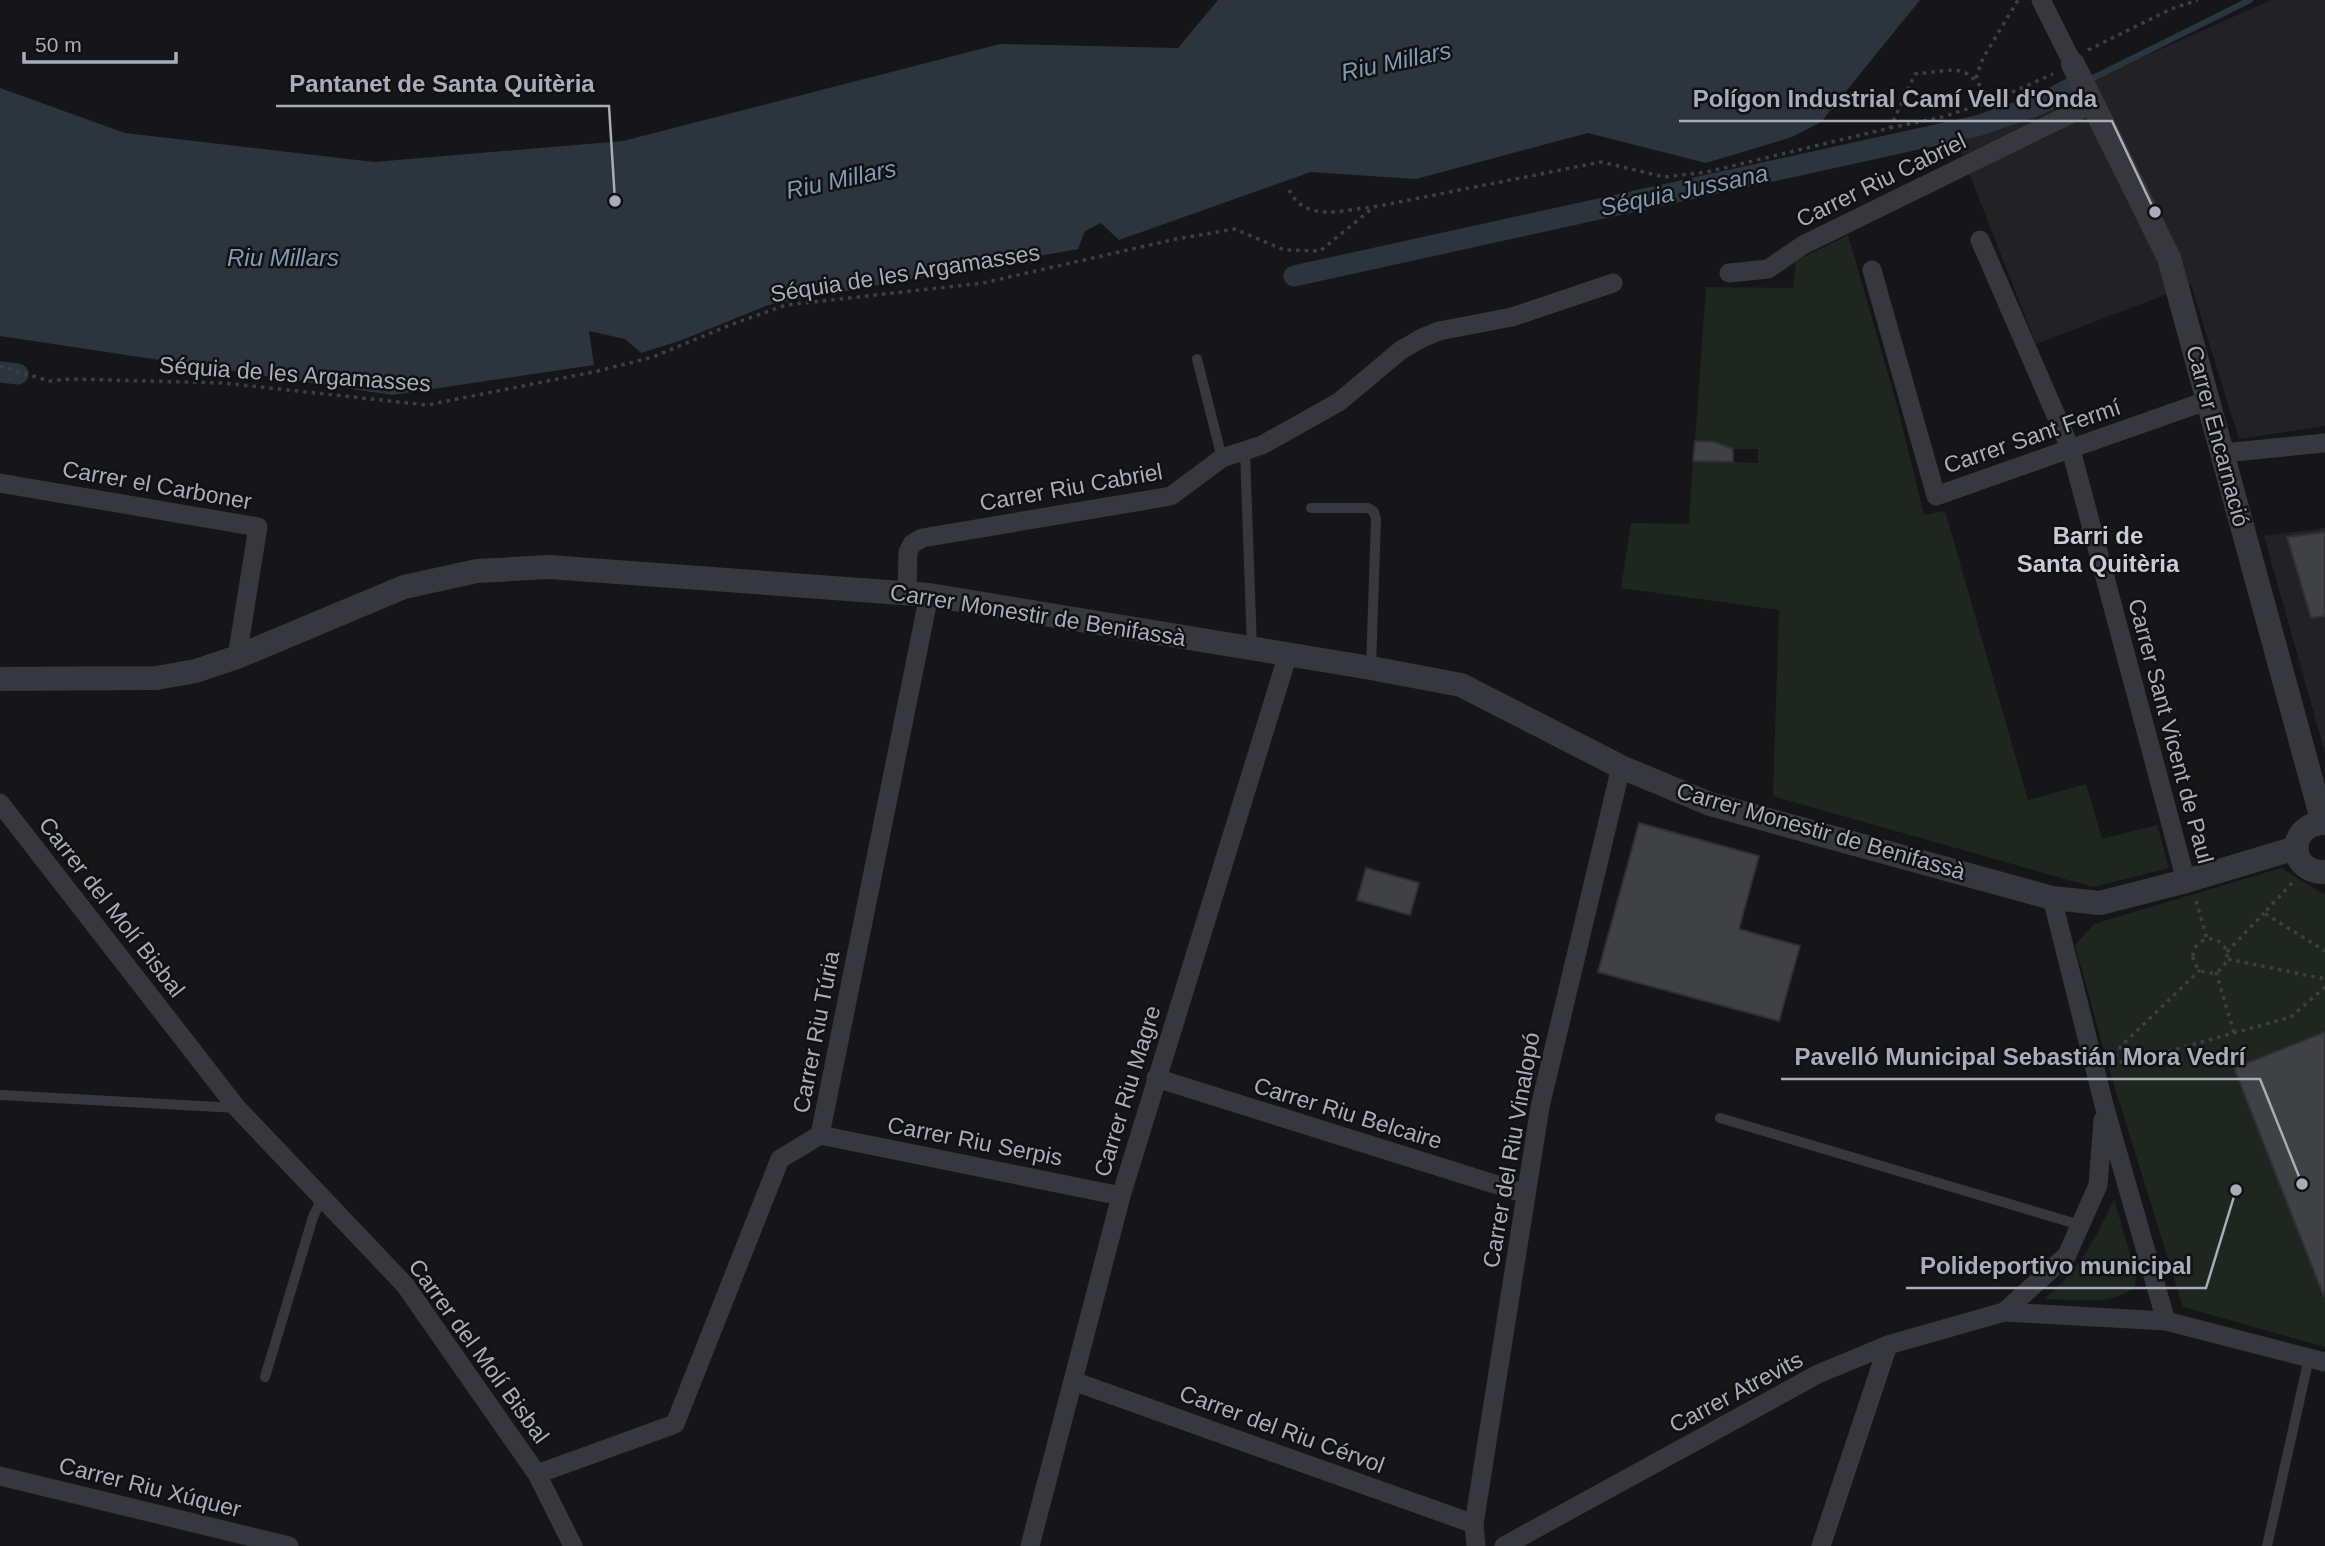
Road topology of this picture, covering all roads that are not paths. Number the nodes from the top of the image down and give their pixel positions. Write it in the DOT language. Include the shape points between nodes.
graph roads {
  1 [pos="2041,0"];
  2 [pos="2069,56"];
  3 [pos="2093,103"];
  4 [pos="1980,240"];
  5 [pos="1871,270"];
  6 [pos="1729,273"];
  7 [pos="1613,283"];
  8 [pos="1197,359"];
  9 [pos="2208,400"];
  10 [pos="2325,443"];
  11 [pos="2070,450"];
  12 [pos="1245,452"];
  13 [pos="2223,453"];
  14 [pos="1222,458"];
  15 [pos="0,483"];
  16 [pos="1311,508"];
  17 [pos="918,594"];
  18 [pos="1252,649"];
  19 [pos="1288,654"];
  20 [pos="237,657"];
  21 [pos="1371,667"];
  22 [pos="0,679"];
  23 [pos="1621,768"];
  24 [pos="0,803"];
  25 [pos="2324,823"];
  26 [pos="2296,848"];
  27 [pos="2325,872"];
  28 [pos="2188,881"];
  29 [pos="2052,898"];
  30 [pos="1156,1078"];
  31 [pos="0,1096"];
  32 [pos="2104,1105"];
  33 [pos="236,1108"];
  34 [pos="1720,1118"];
  35 [pos="820,1135"];
  36 [pos="2098,1185"];
  37 [pos="2129,1191"];
  38 [pos="1526,1194"];
  39 [pos="1121,1196"];
  40 [pos="321,1198"];
  41 [pos="2080,1225"];
  42 [pos="2004,1312"];
  43 [pos="2166,1321"];
  44 [pos="1888,1345"];
  45 [pos="2317,1360"];
  46 [pos="265,1377"];
  47 [pos="1073,1381"];
  48 [pos="537,1474"];
  49 [pos="0,1476"];
  50 [pos="1474,1524"];
  51 [pos="289,1546"];
  52 [pos="573,1546"];
  53 [pos="1030,1546"];
  54 [pos="1476,1546"];
  55 [pos="1504,1546"];
  56 [pos="1821,1546"];
  57 [pos="2267,1546"];
  1 -- 2 [label="street"];
  2 -- 3 [label="street, Carrer Encarnació"];
  3 -- 6 [label="street, Carrer Riu Cabriel" via="1804,245 1768,270"];
  3 -- 9 [label="street, Carrer Encarnació" via="2169,258"];
  4 -- 11 [label="street, Carrer Sant Vicent de Paul"];
  5 -- 11 [label="street, Carrer Sant Fermí" via="1936,496"];
  7 -- 12 [label="street, Carrer Riu Cabriel" via="1512,317 1422,338 1339,402"];
  8 -- 14 [label="lane"];
  9 -- 11 [label="street, Carrer Sant Fermí"];
  9 -- 13 [label="street, Carrer Encarnació"];
  10 -- 13 [label="street"];
  11 -- 28 [label="street, Carrer Sant Vicent de Paul"];
  12 -- 14 [label="street, Carrer Riu Cabriel"];
  12 -- 18 [label="lane"];
  13 -- 25 [label="street, Carrer Encarnació"];
  14 -- 17 [label="street, Carrer Riu Cabriel" via="1182,490 1159,500 922,538 908,552"];
  15 -- 20 [label="street, Carrer el Carboner" via="258,527"];
  16 -- 21 [label="lane" via="1368,508 1374,512"];
  17 -- 18 [label="street, Carrer Monestir de Benifassà"];
  17 -- 20 [label="street, Carrer Monestir de Benifassà" via="549,566 477,571 404,587"];
  17 -- 35 [label="street, Carrer Riu Túria"];
  18 -- 19 [label="street, Carrer Monestir de Benifassà"];
  19 -- 21 [label="street, Carrer Monestir de Benifassà"];
  19 -- 30 [label="street, Carrer Riu Magre"];
  20 -- 22 [label="street, Carrer Monestir de Benifassà" via="156,678"];
  21 -- 23 [label="street, Carrer Monestir de Benifassà" via="1461,685"];
  23 -- 29 [label="street, Carrer Monestir de Benifassà" via="1710,804"];
  23 -- 38 [label="street, Carrer del Riu Vinalopó" via="1539,1107"];
  24 -- 33 [label="street, Carrer del Molí Bisbal"];
  25 -- 26 [label="street" via="2304,830"];
  26 -- 27 [label="street" via="2306,868"];
  26 -- 28 [label="street, Carrer Monestir de Benifassà"];
  28 -- 29 [label="street, Carrer Monestir de Benifassà" via="2099,903"];
  29 -- 32 [label="street"];
  30 -- 38 [label="street, Carrer Riu Belcaire"];
  30 -- 39 [label="street, Carrer Riu Magre"];
  31 -- 33 [label="lane"];
  32 -- 36 [label="street"];
  32 -- 37 [label="street"];
  33 -- 40 [label="street, Carrer del Molí Bisbal"];
  34 -- 41 [label="lane"];
  35 -- 39 [label="street, Carrer Riu Serpis"];
  35 -- 48 [label="street, Carrer Riu Túria" via="780,1159 675,1424"];
  36 -- 37 [label="street"];
  36 -- 41 [label="street"];
  37 -- 43 [label="street"];
  38 -- 50 [label="street, Carrer del Riu Vinalopó"];
  39 -- 47 [label="street, Carrer Riu Magre"];
  40 -- 46 [label="lane"];
  40 -- 48 [label="street, Carrer del Molí Bisbal" via="405,1285"];
  41 -- 42 [label="street" via="2067,1255"];
  42 -- 43 [label="street"];
  42 -- 44 [label="street, Carrer Atrevits"];
  43 -- 45 [label="street"];
  44 -- 55 [label="street, Carrer Atrevits" via="1818,1374"];
  44 -- 56 [label="street"];
  45 -- 57 [label="lane"];
  47 -- 50 [label="street, Carrer del Riu Cérvol"];
  47 -- 53 [label="street, Carrer Riu Magre"];
  48 -- 52 [label="street, Carrer del Molí Bisbal"];
  49 -- 51 [label="street, Carrer Riu Xúquer"];
  50 -- 54 [label="street, Carrer del Riu Vinalopó"];
}
